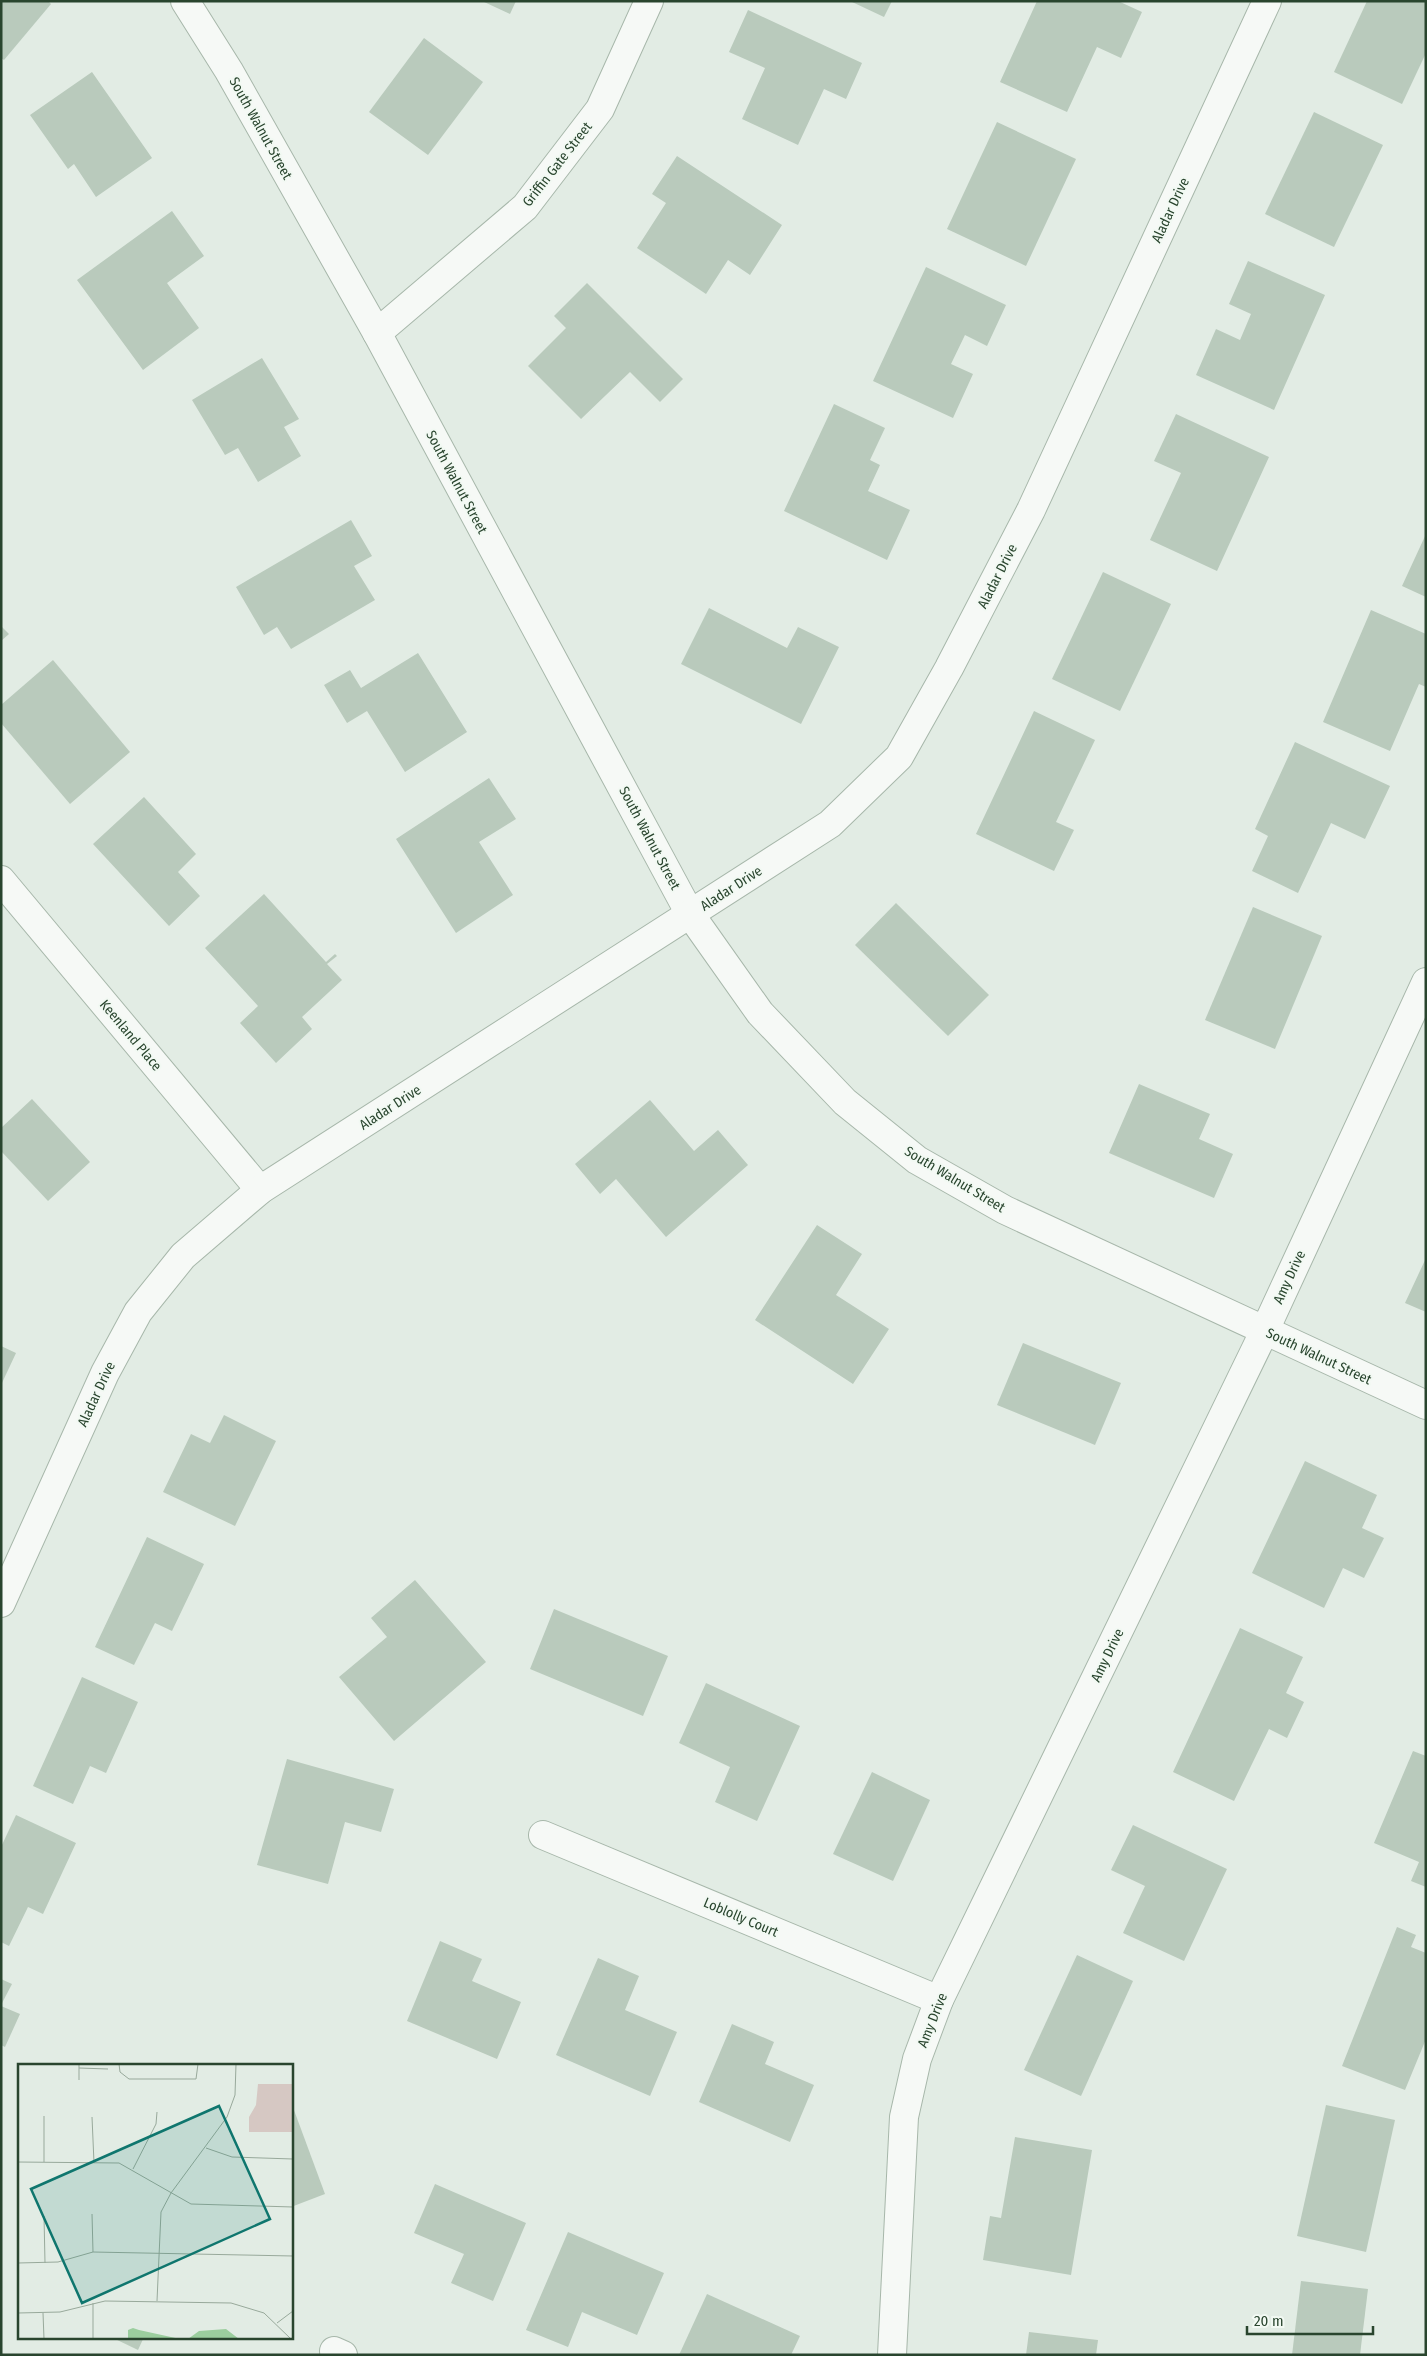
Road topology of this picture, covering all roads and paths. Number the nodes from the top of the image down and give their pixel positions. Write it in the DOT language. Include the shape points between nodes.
graph roads {
  1 [pos="185,1"];
  2 [pos="649,1"];
  3 [pos="1267,1"];
  4 [pos="377,333"];
  5 [pos="1,880"];
  6 [pos="690,914"];
  7 [pos="1426,982"];
  8 [pos="260,1190"];
  9 [pos="1265,1330"];
  10 [pos="1426,1406"];
  11 [pos="5,1587"];
  12 [pos="544,1835"];
  13 [pos="940,2000"];
  14 [pos="892,2355"];
  1 -- 4 [label="street, South Walnut Street" via="230,71"];
  2 -- 4 [label="street, Griffin Gate Street" via="600,109 525,207"];
  3 -- 6 [label="street, Aladar Drive" via="1031,510 899,757 830,824"];
  4 -- 6 [label="street, South Walnut Street"];
  5 -- 8 [label="street, Keenland Place"];
  6 -- 8 [label="street, Aladar Drive"];
  6 -- 9 [label="street, South Walnut Street" via="760,1013 845,1102 918,1160 1005,1210"];
  7 -- 9 [label="street, Amy Drive"];
  8 -- 11 [label="street, Aladar Drive" via="183,1256 138,1312 105,1373"];
  9 -- 10 [label="street, South Walnut Street"];
  9 -- 13 [label="street, Amy Drive"];
  12 -- 13 [label="street, Loblolly Court"];
  13 -- 14 [label="street, Amy Drive" via="917,2059 904,2117"];
}
